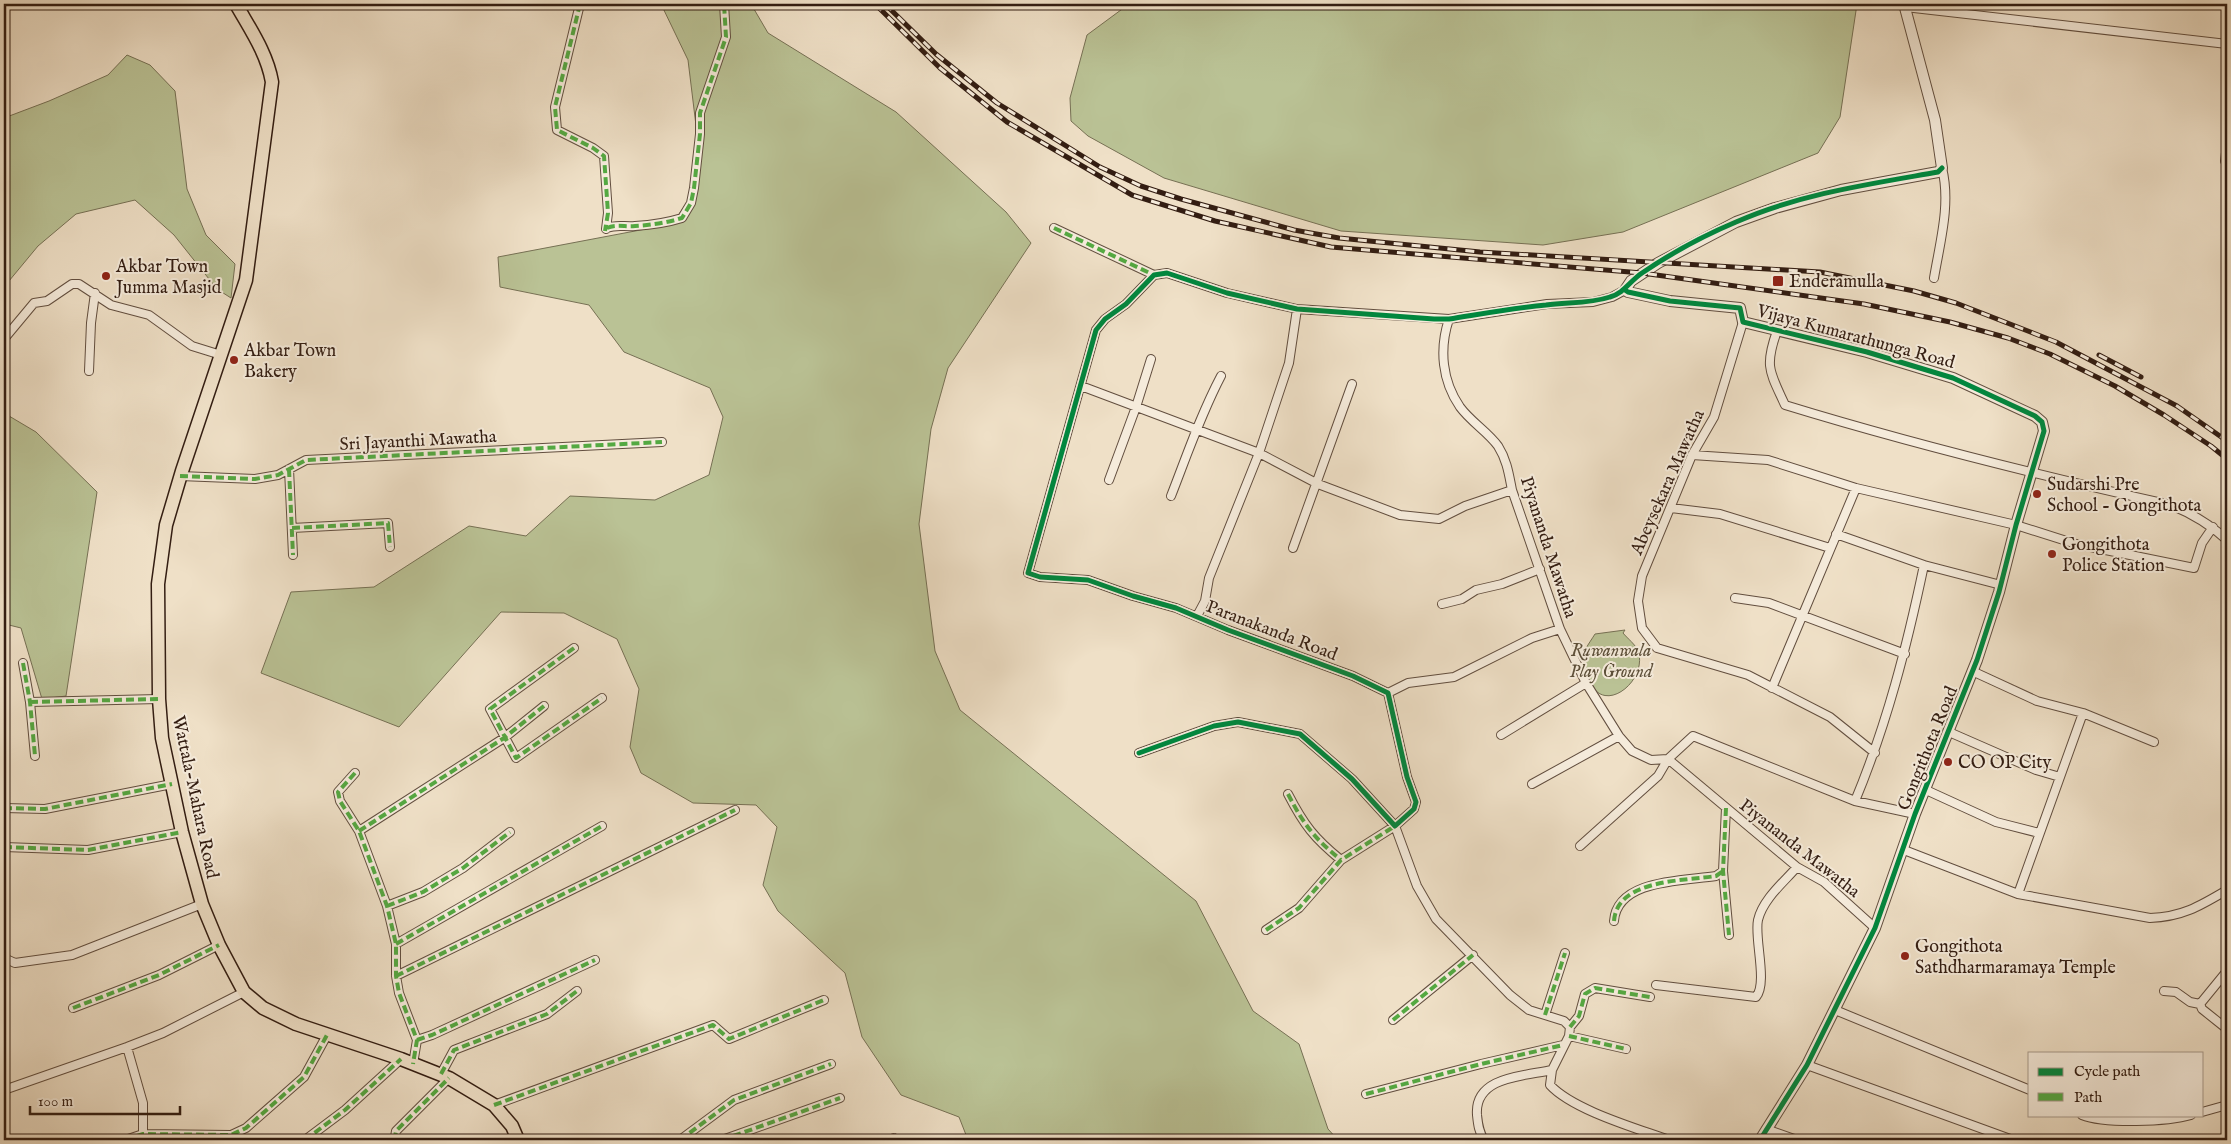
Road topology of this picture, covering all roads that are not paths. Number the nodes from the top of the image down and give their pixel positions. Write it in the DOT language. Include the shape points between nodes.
graph roads {
  1 [pos="236,4"];
  2 [pos="580,4"];
  3 [pos="724,4"];
  4 [pos="1905,6"];
  5 [pos="2227,44"];
  6 [pos="2227,144"];
  7 [pos="2227,165"];
  8 [pos="1942,168"];
  9 [pos="1054,228"];
  10 [pos="1154,275"];
  11 [pos="1934,278"];
  12 [pos="1625,290"];
  13 [pos="95,293"];
  14 [pos="1297,309"];
  15 [pos="1449,319"];
  16 [pos="1743,322"];
  17 [pos="1777,331"];
  18 [pos="4,338"];
  19 [pos="221,355"];
  20 [pos="1151,359"];
  21 [pos="90,372"];
  22 [pos="1221,376"];
  23 [pos="1352,384"];
  24 [pos="1081,386"];
  25 [pos="1136,407"];
  26 [pos="1198,431"];
  27 [pos="2044,431"];
  28 [pos="662,442"];
  29 [pos="1259,453"];
  30 [pos="1692,455"];
  31 [pos="289,469"];
  32 [pos="2031,474"];
  33 [pos="180,476"];
  34 [pos="1108,480"];
  35 [pos="1318,484"];
  36 [pos="1856,488"];
  37 [pos="1512,490"];
  38 [pos="1171,496"];
  39 [pos="1671,508"];
  40 [pos="2016,525"];
  41 [pos="2213,527"];
  42 [pos="292,528"];
  43 [pos="1836,534"];
  44 [pos="2227,540"];
  45 [pos="390,547"];
  46 [pos="1293,548"];
  47 [pos="1830,548"];
  48 [pos="294,554"];
  49 [pos="1924,565"];
  50 [pos="1540,569"];
  51 [pos="2001,585"];
  52 [pos="1735,598"];
  53 [pos="1442,604"];
  54 [pos="1197,616"];
  55 [pos="1803,616"];
  56 [pos="1560,629"];
  57 [pos="574,648"];
  58 [pos="1905,654"];
  59 [pos="23,663"];
  60 [pos="1972,671"];
  61 [pos="1586,683"];
  62 [pos="1772,688"];
  63 [pos="1388,693"];
  64 [pos="602,698"];
  65 [pos="159,699"];
  66 [pos="30,702"];
  67 [pos="544,706"];
  68 [pos="2083,713"];
  69 [pos="1949,732"];
  70 [pos="1501,735"];
  71 [pos="1619,736"];
  72 [pos="504,738"];
  73 [pos="2154,742"];
  74 [pos="1876,752"];
  75 [pos="1138,753"];
  76 [pos="34,756"];
  77 [pos="1668,760"];
  78 [pos="355,773"];
  79 [pos="2060,777"];
  80 [pos="172,784"];
  81 [pos="1532,784"];
  82 [pos="1926,790"];
  83 [pos="1288,794"];
  84 [pos="1855,801"];
  85 [pos="4,808"];
  86 [pos="1726,808"];
  87 [pos="735,810"];
  88 [pos="1915,814"];
  89 [pos="602,826"];
  90 [pos="1395,826"];
  91 [pos="182,832"];
  92 [pos="359,832"];
  93 [pos="510,832"];
  94 [pos="2039,833"];
  95 [pos="4,846"];
  96 [pos="1580,846"];
  97 [pos="1904,850"];
  98 [pos="1341,860"];
  99 [pos="1797,867"];
  100 [pos="1724,871"];
  101 [pos="2227,890"];
  102 [pos="2018,894"];
  103 [pos="202,904"];
  104 [pos="387,906"];
  105 [pos="1614,921"];
  106 [pos="1875,928"];
  107 [pos="1266,930"];
  108 [pos="1729,935"];
  109 [pos="396,944"];
  110 [pos="220,945"];
  111 [pos="1565,953"];
  112 [pos="1473,955"];
  113 [pos="4,958"];
  114 [pos="595,960"];
  115 [pos="2227,971"];
  116 [pos="396,976"];
  117 [pos="1656,985"];
  118 [pos="577,991"];
  119 [pos="2164,991"];
  120 [pos="244,992"];
  121 [pos="1650,997"];
  122 [pos="824,1000"];
  123 [pos="2200,1004"];
  124 [pos="73,1008"];
  125 [pos="1835,1010"];
  126 [pos="1545,1015"];
  127 [pos="1393,1020"];
  128 [pos="1570,1027"];
  129 [pos="2227,1029"];
  130 [pos="327,1035"];
  131 [pos="1569,1036"];
  132 [pos="417,1040"];
  133 [pos="1563,1045"];
  134 [pos="127,1047"];
  135 [pos="1626,1049"];
  136 [pos="400,1059"];
  137 [pos="413,1064"];
  138 [pos="831,1064"];
  139 [pos="1807,1065"];
  140 [pos="1552,1070"];
  141 [pos="445,1076"];
  142 [pos="2028,1089"];
  143 [pos="4,1090"];
  144 [pos="1366,1094"];
  145 [pos="840,1098"];
  146 [pos="494,1105"];
  147 [pos="2227,1105"];
  148 [pos="2204,1111"];
  149 [pos="2087,1116"];
  150 [pos="2188,1116"];
  151 [pos="1766,1129"];
  152 [pos="143,1134"];
  153 [pos="125,1140"];
  154 [pos="305,1140"];
  155 [pos="397,1140"];
  156 [pos="518,1140"];
  157 [pos="680,1140"];
  158 [pos="722,1140"];
  159 [pos="1484,1140"];
  160 [pos="1669,1140"];
  161 [pos="1760,1140"];
  162 [pos="1797,1140"];
  163 [pos="2013,1140"];
  1 -- 19 [label="main road, Wattala-Mahara Road" via="262,50 272,82 246,280"];
  2 -- 3 [label="street" via="555,107 557,130 604,156 606,229 613,225 664,223 682,218 691,203 700,113 726,36"];
  4 -- 5 [label="street"];
  4 -- 8 [label="street" via="1935,120"];
  6 -- 7 [label="street"];
  8 -- 11 [label="street" via="1946,184 1945,218"];
  8 -- 12 [label="street" via="1938,172 1841,190 1736,222 1658,263 1631,281"];
  9 -- 10 [label="street"];
  10 -- 14 [label="street" via="1167,274 1227,293"];
  10 -- 24 [label="street" via="1096,330"];
  12 -- 15 [label="street" via="1594,302 1547,304"];
  12 -- 16 [label="street, Vijaya Kumarathunga Road" via="1670,301 1740,308"];
  13 -- 18 [label="street" via="79,284 72,284 47,301 34,303"];
  13 -- 19 [label="street" via="110,305 148,315 192,346"];
  13 -- 21 [label="street"];
  14 -- 15 [label="street"];
  14 -- 29 [label="street" via="1289,362"];
  15 -- 37 [label="street, Piyananda Mawatha" via="1443,338 1442,362 1449,383 1460,407 1497,446 1508,467"];
  16 -- 17 [label="street, Vijaya Kumarathunga Road"];
  16 -- 30 [label="street, Abeysekara Mawatha" via="1714,417"];
  17 -- 27 [label="street, Vijaya Kumarathunga Road" via="1867,352 1953,378 2035,416 2042,422"];
  17 -- 32 [label="street" via="1771,348 1769,371 1785,405"];
  19 -- 33 [label="main road, Wattala-Mahara Road"];
  20 -- 25 [label="street"];
  22 -- 26 [label="street" via="1204,408"];
  23 -- 35 [label="street"];
  24 -- 25 [label="street"];
  24 -- 54 [label="street, Paranakanda Road" via="1028,573 1040,577 1088,580"];
  25 -- 26 [label="street"];
  25 -- 34 [label="street"];
  26 -- 29 [label="street"];
  26 -- 38 [label="street"];
  27 -- 32 [label="street, Gongithota Road"];
  28 -- 31 [label="street, Sri Jayanthi Mawatha" via="306,460"];
  29 -- 35 [label="street"];
  29 -- 54 [label="street"];
  30 -- 36 [label="street" via="1768,460"];
  30 -- 39 [label="street, Abeysekara Mawatha"];
  31 -- 33 [label="street, Sri Jayanthi Mawatha" via="278,475 255,479"];
  31 -- 42 [label="street"];
  32 -- 40 [label="street, Gongithota Road"];
  32 -- 41 [label="street" via="2171,505 2191,512"];
  33 -- 65 [label="main road, Wattala-Mahara Road" via="166,525 158,584"];
  35 -- 37 [label="street" via="1400,515 1439,519"];
  35 -- 46 [label="street"];
  36 -- 40 [label="street"];
  36 -- 43 [label="street"];
  37 -- 50 [label="street, Piyananda Mawatha"];
  39 -- 47 [label="street" via="1720,514"];
  39 -- 62 [label="street, Abeysekara Mawatha" via="1642,576 1638,601 1642,628 1657,648 1748,676"];
  40 -- 41 [label="street" via="2076,544 2194,568 2202,543"];
  40 -- 51 [label="street, Gongithota Road"];
  41 -- 44 [label="street"];
  42 -- 45 [label="street" via="388,523"];
  42 -- 48 [label="street"];
  43 -- 47 [label="street"];
  43 -- 49 [label="street"];
  47 -- 55 [label="street"];
  49 -- 51 [label="street"];
  49 -- 58 [label="street"];
  50 -- 53 [label="street"];
  50 -- 56 [label="street, Piyananda Mawatha"];
  51 -- 60 [label="street, Gongithota Road"];
  52 -- 55 [label="street" via="1769,603"];
  54 -- 63 [label="street, Paranakanda Road" via="1354,676"];
  55 -- 58 [label="street"];
  55 -- 62 [label="street"];
  56 -- 61 [label="street, Piyananda Mawatha"];
  56 -- 63 [label="street" via="1532,638 1454,677 1408,683"];
  57 -- 72 [label="street" via="490,709"];
  58 -- 74 [label="street"];
  59 -- 66 [label="street"];
  60 -- 68 [label="street" via="2037,701"];
  60 -- 69 [label="street, Gongithota Road"];
  61 -- 70 [label="street"];
  61 -- 71 [label="street, Piyananda Mawatha"];
  62 -- 74 [label="street, Abeysekara Mawatha" via="1830,717"];
  63 -- 90 [label="street" via="1416,802 1414,809"];
  64 -- 72 [label="street" via="516,758"];
  65 -- 66 [label="street"];
  65 -- 80 [label="main road, Wattala-Mahara Road" via="162,738"];
  66 -- 76 [label="street"];
  67 -- 72 [label="street"];
  68 -- 73 [label="street"];
  68 -- 79 [label="street"];
  69 -- 79 [label="street" via="2036,770"];
  69 -- 82 [label="street, Gongithota Road"];
  71 -- 77 [label="street, Piyananda Mawatha" via="1632,751 1651,760"];
  71 -- 81 [label="street"];
  72 -- 92 [label="street"];
  74 -- 84 [label="street"];
  75 -- 90 [label="street" via="1214,726 1238,722 1300,734 1352,779"];
  77 -- 84 [label="street" via="1693,736"];
  77 -- 86 [label="street, Piyananda Mawatha"];
  77 -- 96 [label="street" via="1658,776"];
  78 -- 92 [label="street" via="338,792"];
  79 -- 94 [label="street"];
  80 -- 85 [label="street" via="45,809"];
  80 -- 91 [label="main road, Wattala-Mahara Road"];
  82 -- 88 [label="street, Gongithota Road"];
  82 -- 94 [label="street" via="1996,822"];
  83 -- 98 [label="street" via="1303,823"];
  84 -- 88 [label="street"];
  86 -- 99 [label="street, Piyananda Mawatha"];
  86 -- 100 [label="street"];
  87 -- 116 [label="street"];
  88 -- 97 [label="street, Gongithota Road"];
  89 -- 109 [label="street"];
  90 -- 98 [label="street"];
  90 -- 112 [label="street" via="1417,886 1436,918"];
  91 -- 95 [label="street" via="88,850"];
  91 -- 103 [label="main road, Wattala-Mahara Road"];
  92 -- 104 [label="street"];
  93 -- 104 [label="street" via="463,868 423,892"];
  94 -- 102 [label="street"];
  97 -- 102 [label="street"];
  97 -- 106 [label="street, Gongithota Road"];
  98 -- 107 [label="street" via="1299,908"];
  99 -- 106 [label="street, Piyananda Mawatha" via="1824,882"];
  99 -- 117 [label="street" via="1766,902 1758,920 1760,979 1756,997"];
  100 -- 105 [label="street" via="1716,876 1641,887 1625,896 1615,910"];
  100 -- 108 [label="street"];
  101 -- 102 [label="street" via="2172,917 2102,910"];
  103 -- 110 [label="main road, Wattala-Mahara Road"];
  103 -- 113 [label="street" via="72,955 15,962"];
  104 -- 109 [label="street"];
  106 -- 125 [label="street, Gongithota Road"];
  109 -- 116 [label="street"];
  110 -- 120 [label="main road, Wattala-Mahara Road"];
  110 -- 124 [label="street" via="159,974"];
  111 -- 126 [label="street"];
  112 -- 126 [label="street" via="1510,995 1529,1010"];
  112 -- 127 [label="street"];
  114 -- 132 [label="street"];
  115 -- 123 [label="street"];
  116 -- 132 [label="street"];
  118 -- 141 [label="street" via="547,1014 454,1050"];
  119 -- 123 [label="street" via="2176,992 2190,1002"];
  120 -- 130 [label="main road, Wattala-Mahara Road" via="263,1008"];
  120 -- 134 [label="street" via="163,1033"];
  121 -- 128 [label="street" via="1595,988 1585,994 1578,1016"];
  122 -- 146 [label="street" via="728,1039 713,1024"];
  123 -- 129 [label="street"];
  125 -- 139 [label="street, Gongithota Road"];
  125 -- 142 [label="street"];
  126 -- 128 [label="street" via="1564,1021"];
  128 -- 131 [label="street"];
  130 -- 136 [label="main road, Wattala-Mahara Road"];
  130 -- 152 [label="street" via="304,1077 246,1128 231,1135"];
  131 -- 133 [label="street"];
  131 -- 135 [label="street"];
  132 -- 137 [label="street"];
  133 -- 140 [label="street"];
  133 -- 144 [label="street"];
  134 -- 143 [label="street"];
  134 -- 152 [label="street" via="143,1103"];
  136 -- 137 [label="main road, Wattala-Mahara Road"];
  136 -- 154 [label="street" via="345,1110"];
  137 -- 141 [label="main road, Wattala-Mahara Road"];
  138 -- 157 [label="street" via="734,1100"];
  139 -- 151 [label="street, Gongithota Road"];
  139 -- 163 [label="street"];
  140 -- 159 [label="street" via="1493,1083 1483,1092 1477,1108 1479,1132"];
  140 -- 160 [label="street" via="1550,1085 1556,1091 1591,1111"];
  141 -- 146 [label="main road, Wattala-Mahara Road"];
  141 -- 155 [label="street" via="396,1131"];
  145 -- 158 [label="street"];
  146 -- 156 [label="main road, Wattala-Mahara Road" via="512,1126"];
  147 -- 148 [label="street"];
  149 -- 150 [label="street" via="2106,1120 2175,1120"];
  151 -- 161 [label="street, Gongithota Road"];
  151 -- 162 [label="street"];
  152 -- 153 [label="street"];
}
